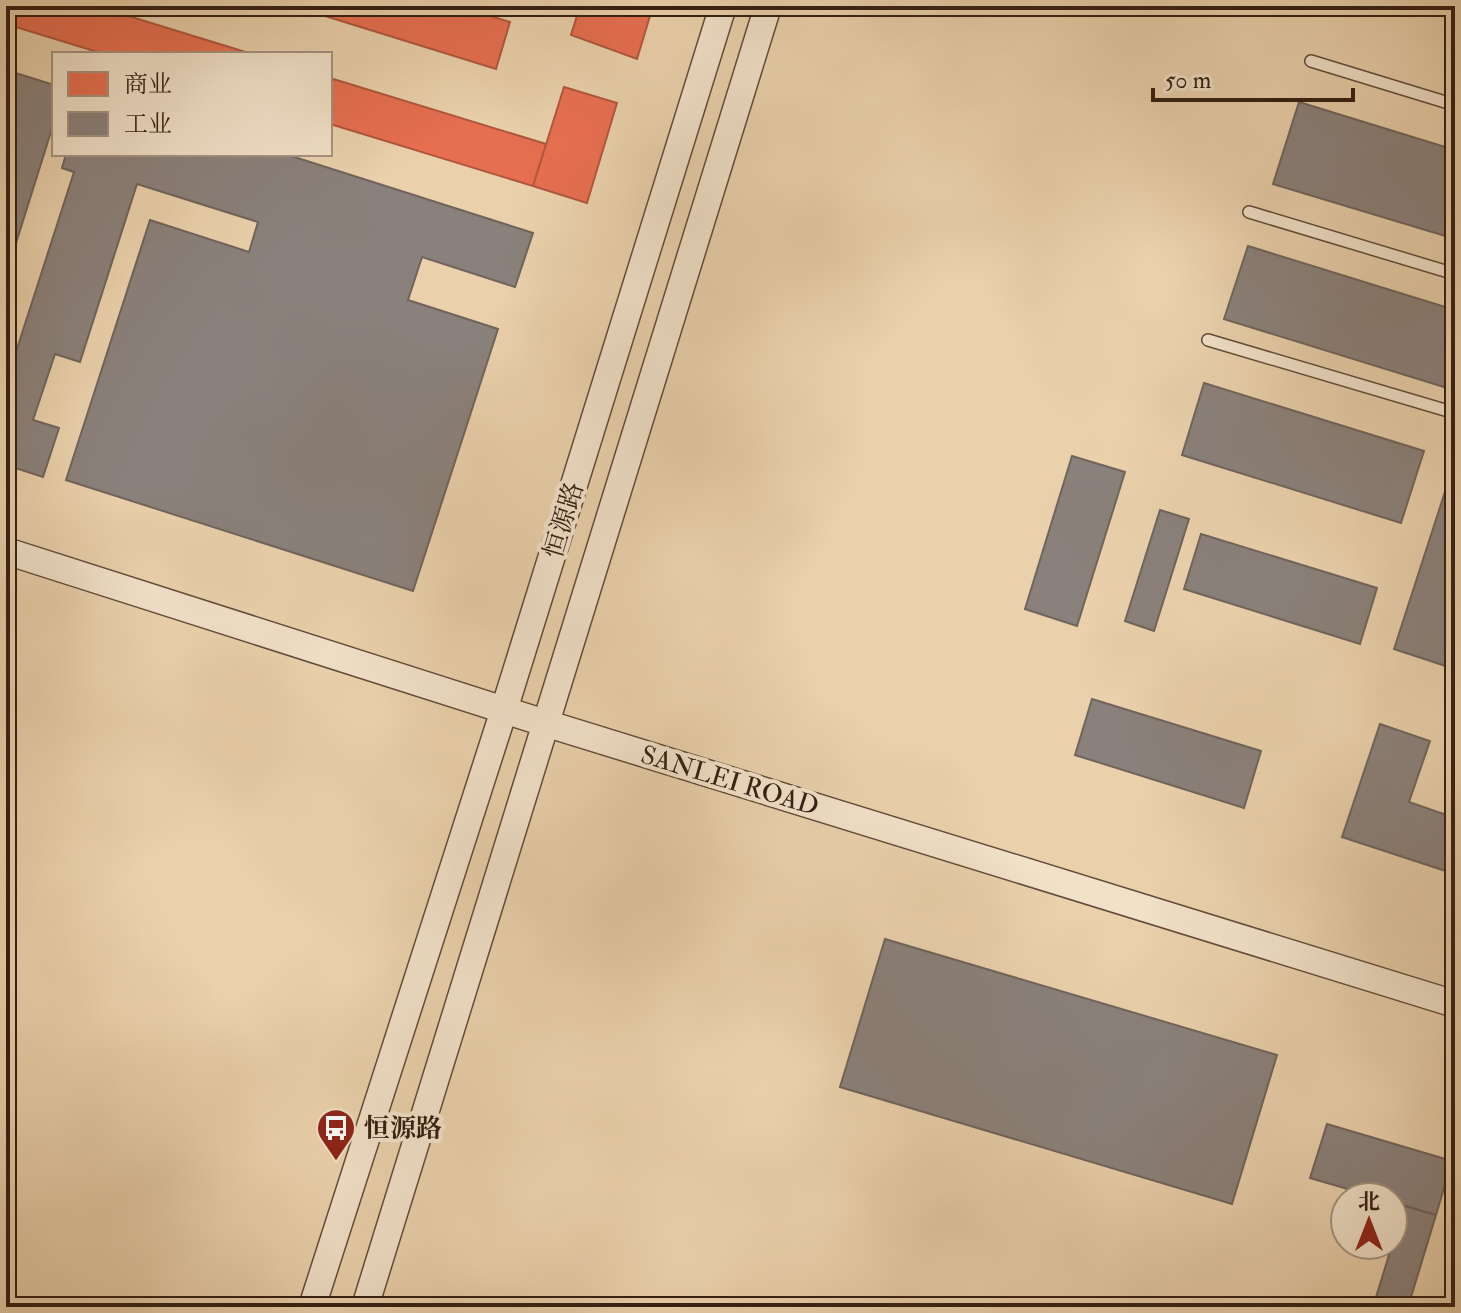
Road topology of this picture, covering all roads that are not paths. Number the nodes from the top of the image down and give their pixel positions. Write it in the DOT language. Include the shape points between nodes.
graph roads {
  1 [pos="723,6"];
  2 [pos="768,6"];
  3 [pos="1311,61"];
  4 [pos="1455,105"];
  5 [pos="1249,212"];
  6 [pos="1455,274"];
  7 [pos="1208,340"];
  8 [pos="1455,413"];
  9 [pos="6,551"];
  10 [pos="504,710"];
  11 [pos="548,724"];
  12 [pos="1455,1004"];
  13 [pos="312,1307"];
  14 [pos="365,1307"];
  1 -- 10 [label="street, 恒源路"];
  2 -- 11 [label="street, 恒源路"];
  3 -- 4 [label="lane"];
  5 -- 6 [label="lane"];
  7 -- 8 [label="lane"];
  9 -- 10 [label="street, SANLEI ROAD"];
  10 -- 11 [label="street, SANLEI ROAD"];
  10 -- 13 [label="street, 恒源路"];
  11 -- 12 [label="street, SANLEI ROAD"];
  11 -- 14 [label="street, 恒源路"];
}
